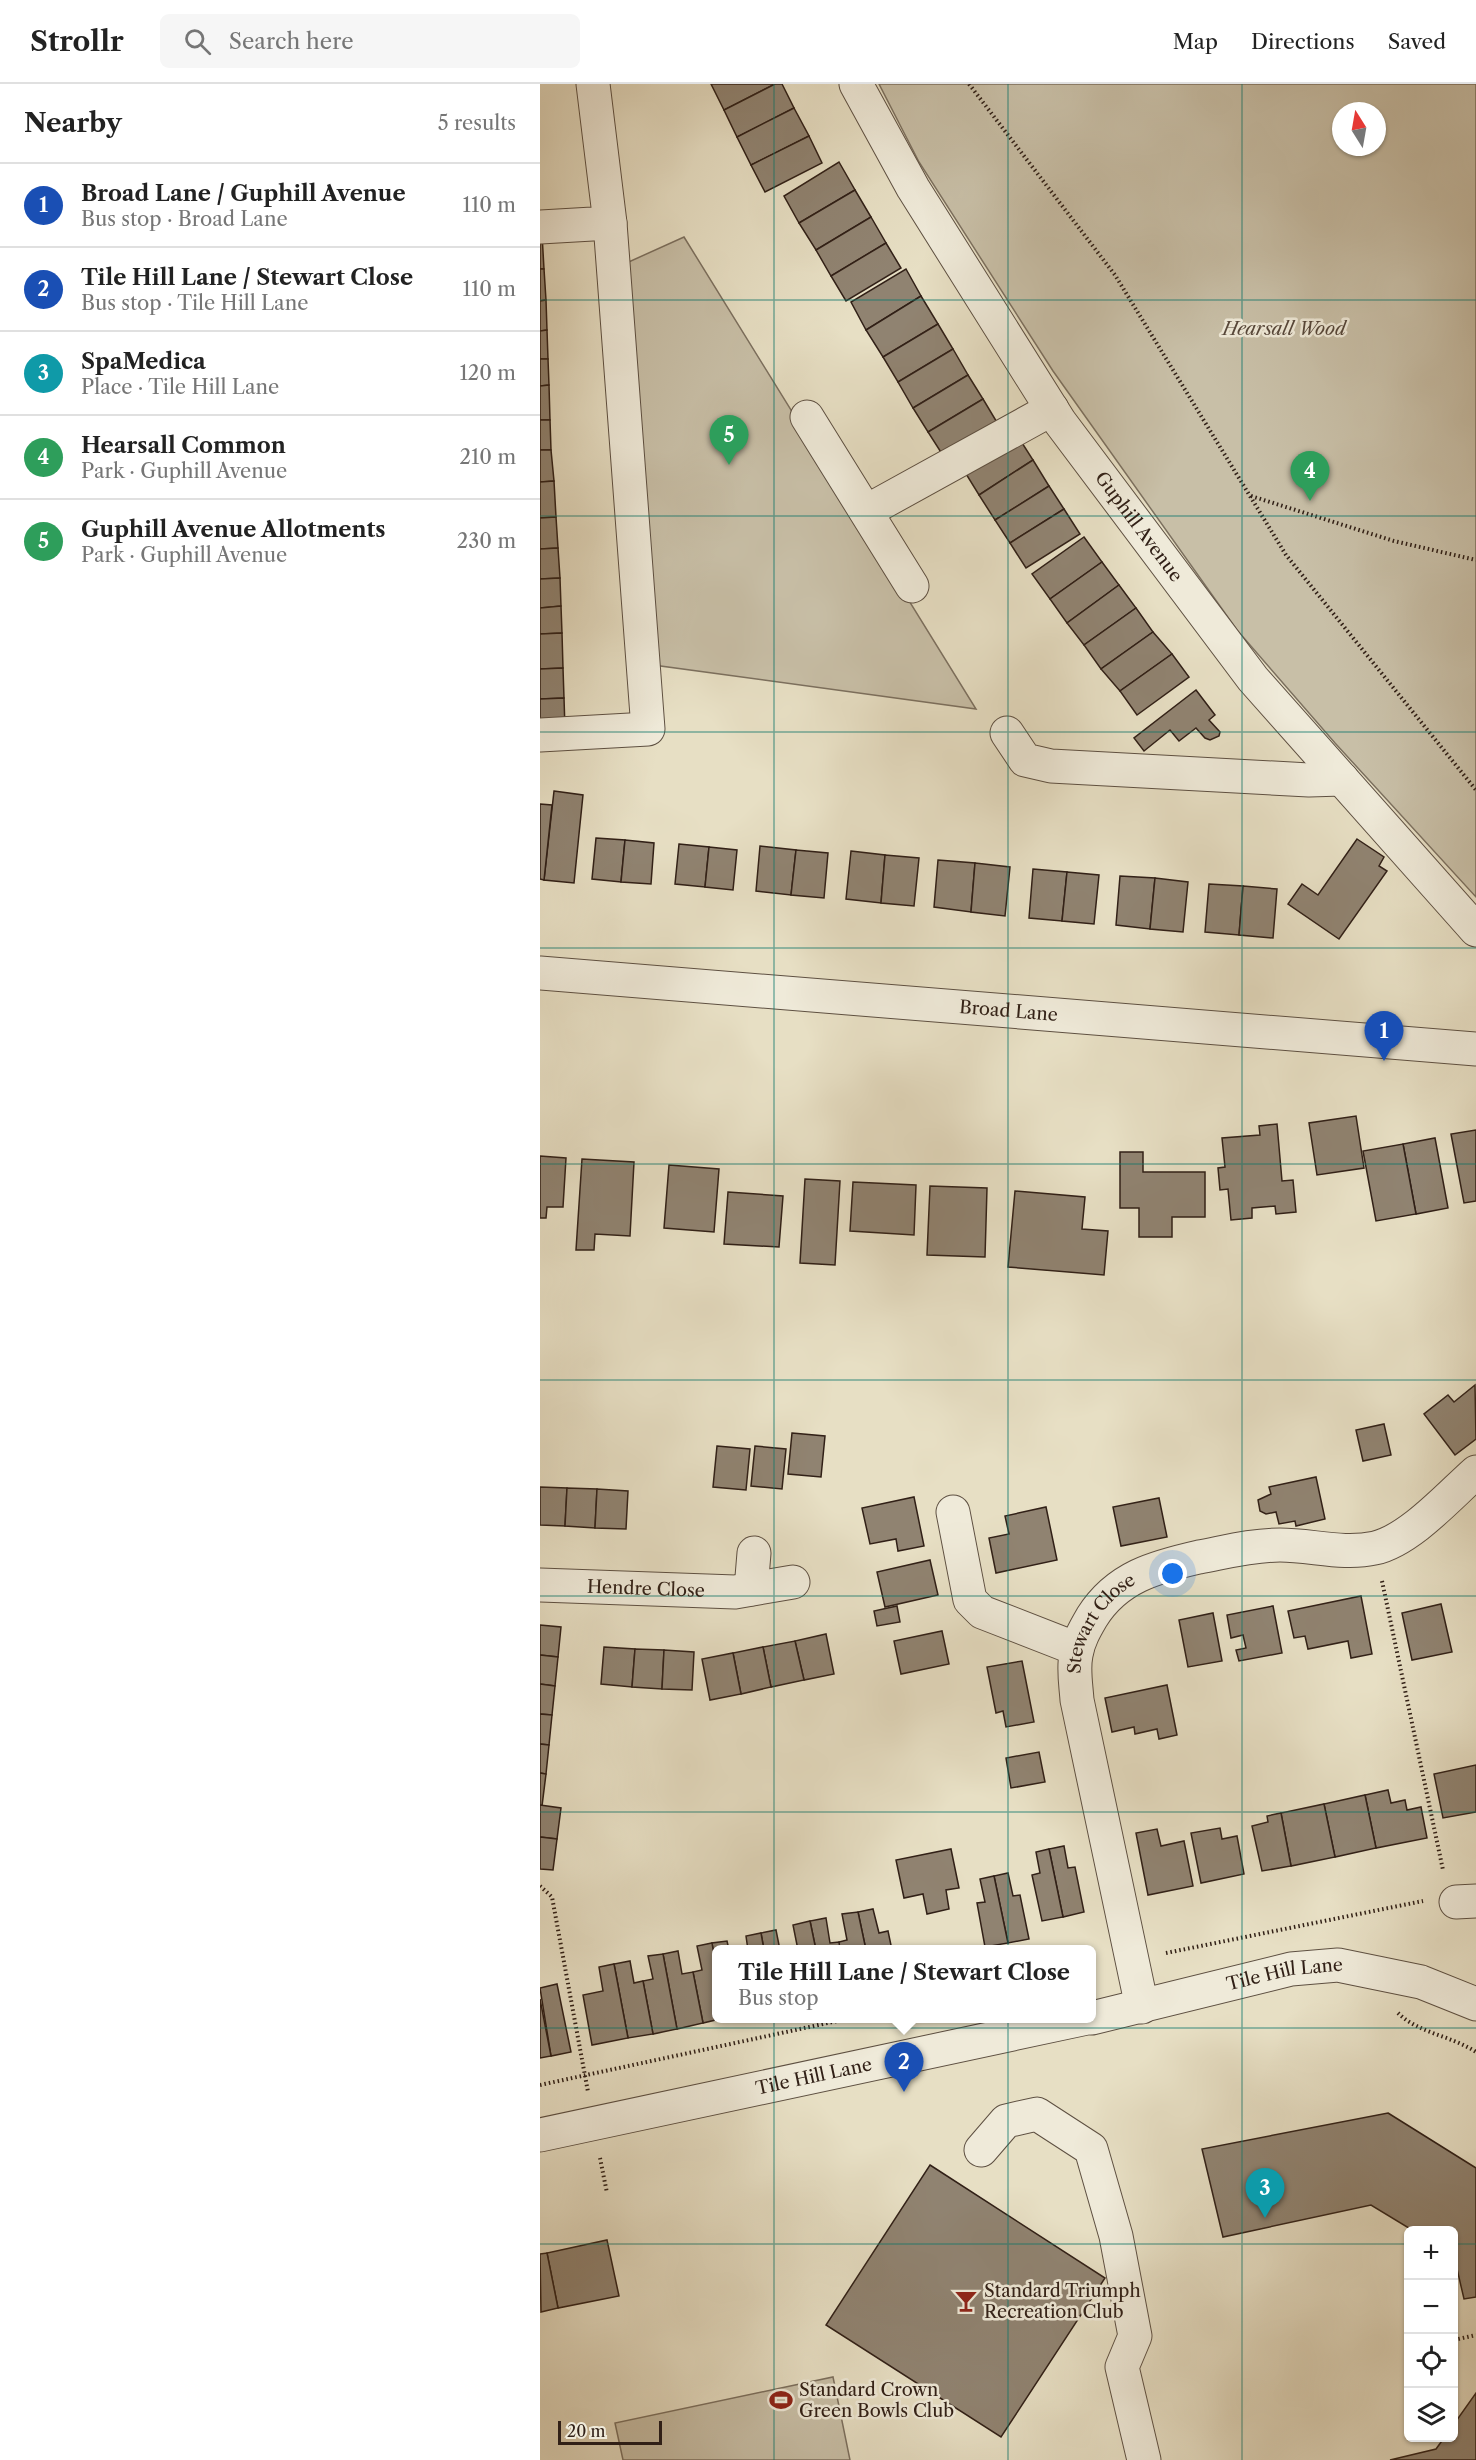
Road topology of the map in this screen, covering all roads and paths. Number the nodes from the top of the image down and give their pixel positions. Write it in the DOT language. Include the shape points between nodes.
graph roads {
  1 [pos="593,84"];
  2 [pos="856,84"];
  3 [pos="969,84"];
  4 [pos="610,223"];
  5 [pos="540,228"];
  6 [pos="1052,409"];
  7 [pos="807,417"];
  8 [pos="1250,496"];
  9 [pos="867,511"];
  10 [pos="1476,560"];
  11 [pos="912,586"];
  12 [pos="1007,734"];
  13 [pos="540,735"];
  14 [pos="1342,779"];
  15 [pos="1476,790"];
  16 [pos="1476,930"];
  17 [pos="540,973"];
  18 [pos="1476,1049"];
  19 [pos="1476,1472"];
  20 [pos="953,1512"];
  21 [pos="1375,1548"];
  22 [pos="754,1553"];
  23 [pos="793,1582"];
  24 [pos="540,1585"];
  25 [pos="751,1589"];
  26 [pos="1077,1649"];
  27 [pos="540,1886"];
  28 [pos="1461,1899"];
  29 [pos="1132,1960"];
  30 [pos="1476,2004"];
  31 [pos="1142,2007"];
  32 [pos="1096,2017"];
  33 [pos="831,2023"];
  34 [pos="1065,2023"];
  35 [pos="585,2075"];
  36 [pos="540,2085"];
  37 [pos="593,2123"];
  38 [pos="540,2135"];
  39 [pos="981,2150"];
  40 [pos="607,2193"];
  41 [pos="1476,2335"];
  42 [pos="1458,2339"];
  43 [pos="1144,2460"];
  1 -- 4 [label="street"];
  2 -- 6 [label="street, Guphill Avenue" via="913,188"];
  3 -- 8 [label="path" via="1115,275"];
  4 -- 5 [label="street"];
  4 -- 13 [label="street" via="648,729"];
  6 -- 9 [label="street"];
  6 -- 14 [label="street, Guphill Avenue" via="1253,679"];
  7 -- 9 [label="street"];
  8 -- 10 [label="path" via="1394,541"];
  8 -- 15 [label="path" via="1286,555"];
  9 -- 11 [label="street"];
  12 -- 14 [label="street" via="1025,760 1051,766"];
  14 -- 16 [label="street, Guphill Avenue"];
  17 -- 18 [label="street, Broad Lane"];
  19 -- 21 [label="street, Stewart Close" via="1404,1535"];
  20 -- 26 [label="street" via="970,1600 982,1612"];
  21 -- 26 [label="street, Stewart Close" via="1338,1551 1260,1546 1152,1569 1133,1576 1104,1600"];
  21 -- 28 [label="path" via="1447,1890"];
  22 -- 25 [label="street"];
  23 -- 25 [label="street, Hendre Close"];
  24 -- 25 [label="street, Hendre Close" via="735,1592"];
  26 -- 29 [label="street, Stewart Close" via="1077,1700"];
  27 -- 35 [label="path" via="552,1897"];
  28 -- 29 [label="path"];
  29 -- 31 [label="street, Stewart Close"];
  30 -- 31 [label="street, Tile Hill Lane" via="1421,1982 1338,1965 1291,1969"];
  31 -- 32 [label="street, Tile Hill Lane"];
  33 -- 35 [label="path"];
  34 -- 37 [label="street, Tile Hill Lane"];
  35 -- 36 [label="path"];
  35 -- 37 [label="path"];
  37 -- 38 [label="street, Tile Hill Lane"];
  37 -- 40 [label="path"];
  39 -- 43 [label="street" via="1006,2121 1037,2114 1091,2149 1116,2236 1135,2336 1122,2367"];
  41 -- 42 [label="path"];
}
